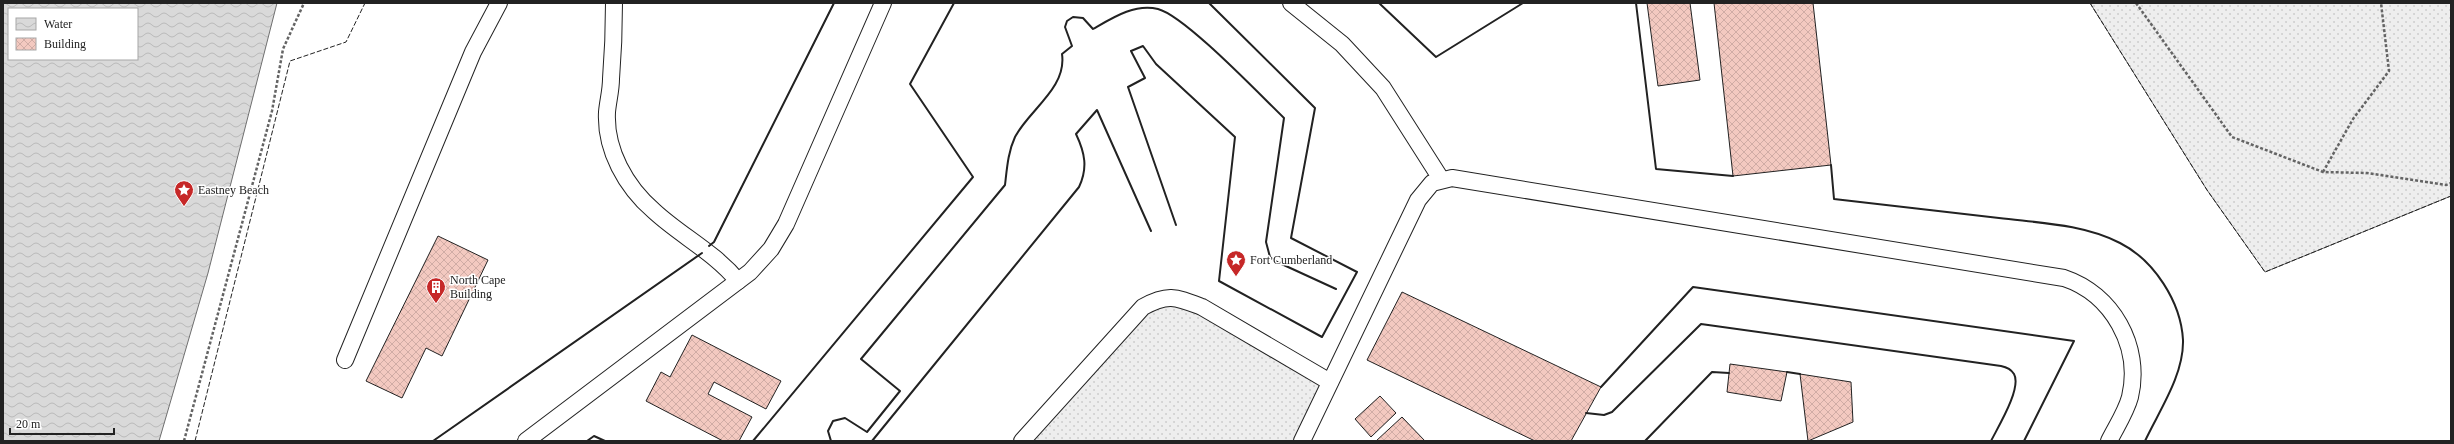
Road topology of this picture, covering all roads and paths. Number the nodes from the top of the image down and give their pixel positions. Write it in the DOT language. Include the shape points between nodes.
graph roads {
  1 [pos="304,3"];
  2 [pos="499,3"];
  3 [pos="614,3"];
  4 [pos="882,3"];
  5 [pos="1291,3"];
  6 [pos="2136,3"];
  7 [pos="2381,3"];
  8 [pos="2323,172"];
  9 [pos="1441,179"];
  10 [pos="2451,183"];
  11 [pos="738,281"];
  12 [pos="344,360"];
  13 [pos="1330,382"];
  14 [pos="184,441"];
  15 [pos="526,441"];
  16 [pos="1022,441"];
  17 [pos="1302,441"];
  18 [pos="2109,441"];
  1 -- 14 [label="path" via="283,49 272,111"];
  2 -- 12 [label="lane" via="472,52"];
  3 -- 11 [label="lane" via="612,69 607,113 608,131 617,163 644,202 724,265"];
  4 -- 11 [label="lane" via="780,235 761,260"];
  5 -- 9 [label="lane" via="1342,44 1383,88"];
  6 -- 8 [label="path" via="2232,137"];
  7 -- 8 [label="path" via="2389,71 2353,118"];
  8 -- 10 [label="path" via="2367,173"];
  9 -- 13 [label="lane" via="1432,183 1418,200"];
  9 -- 18 [label="lane" via="1466,179 2064,278 2082,284 2100,297 2114,314 2125,335 2130,355 2130,398"];
  11 -- 15 [label="lane"];
  13 -- 16 [label="lane" via="1202,307 1166,297 1154,300 1143,308"];
  13 -- 17 [label="lane"];
}
